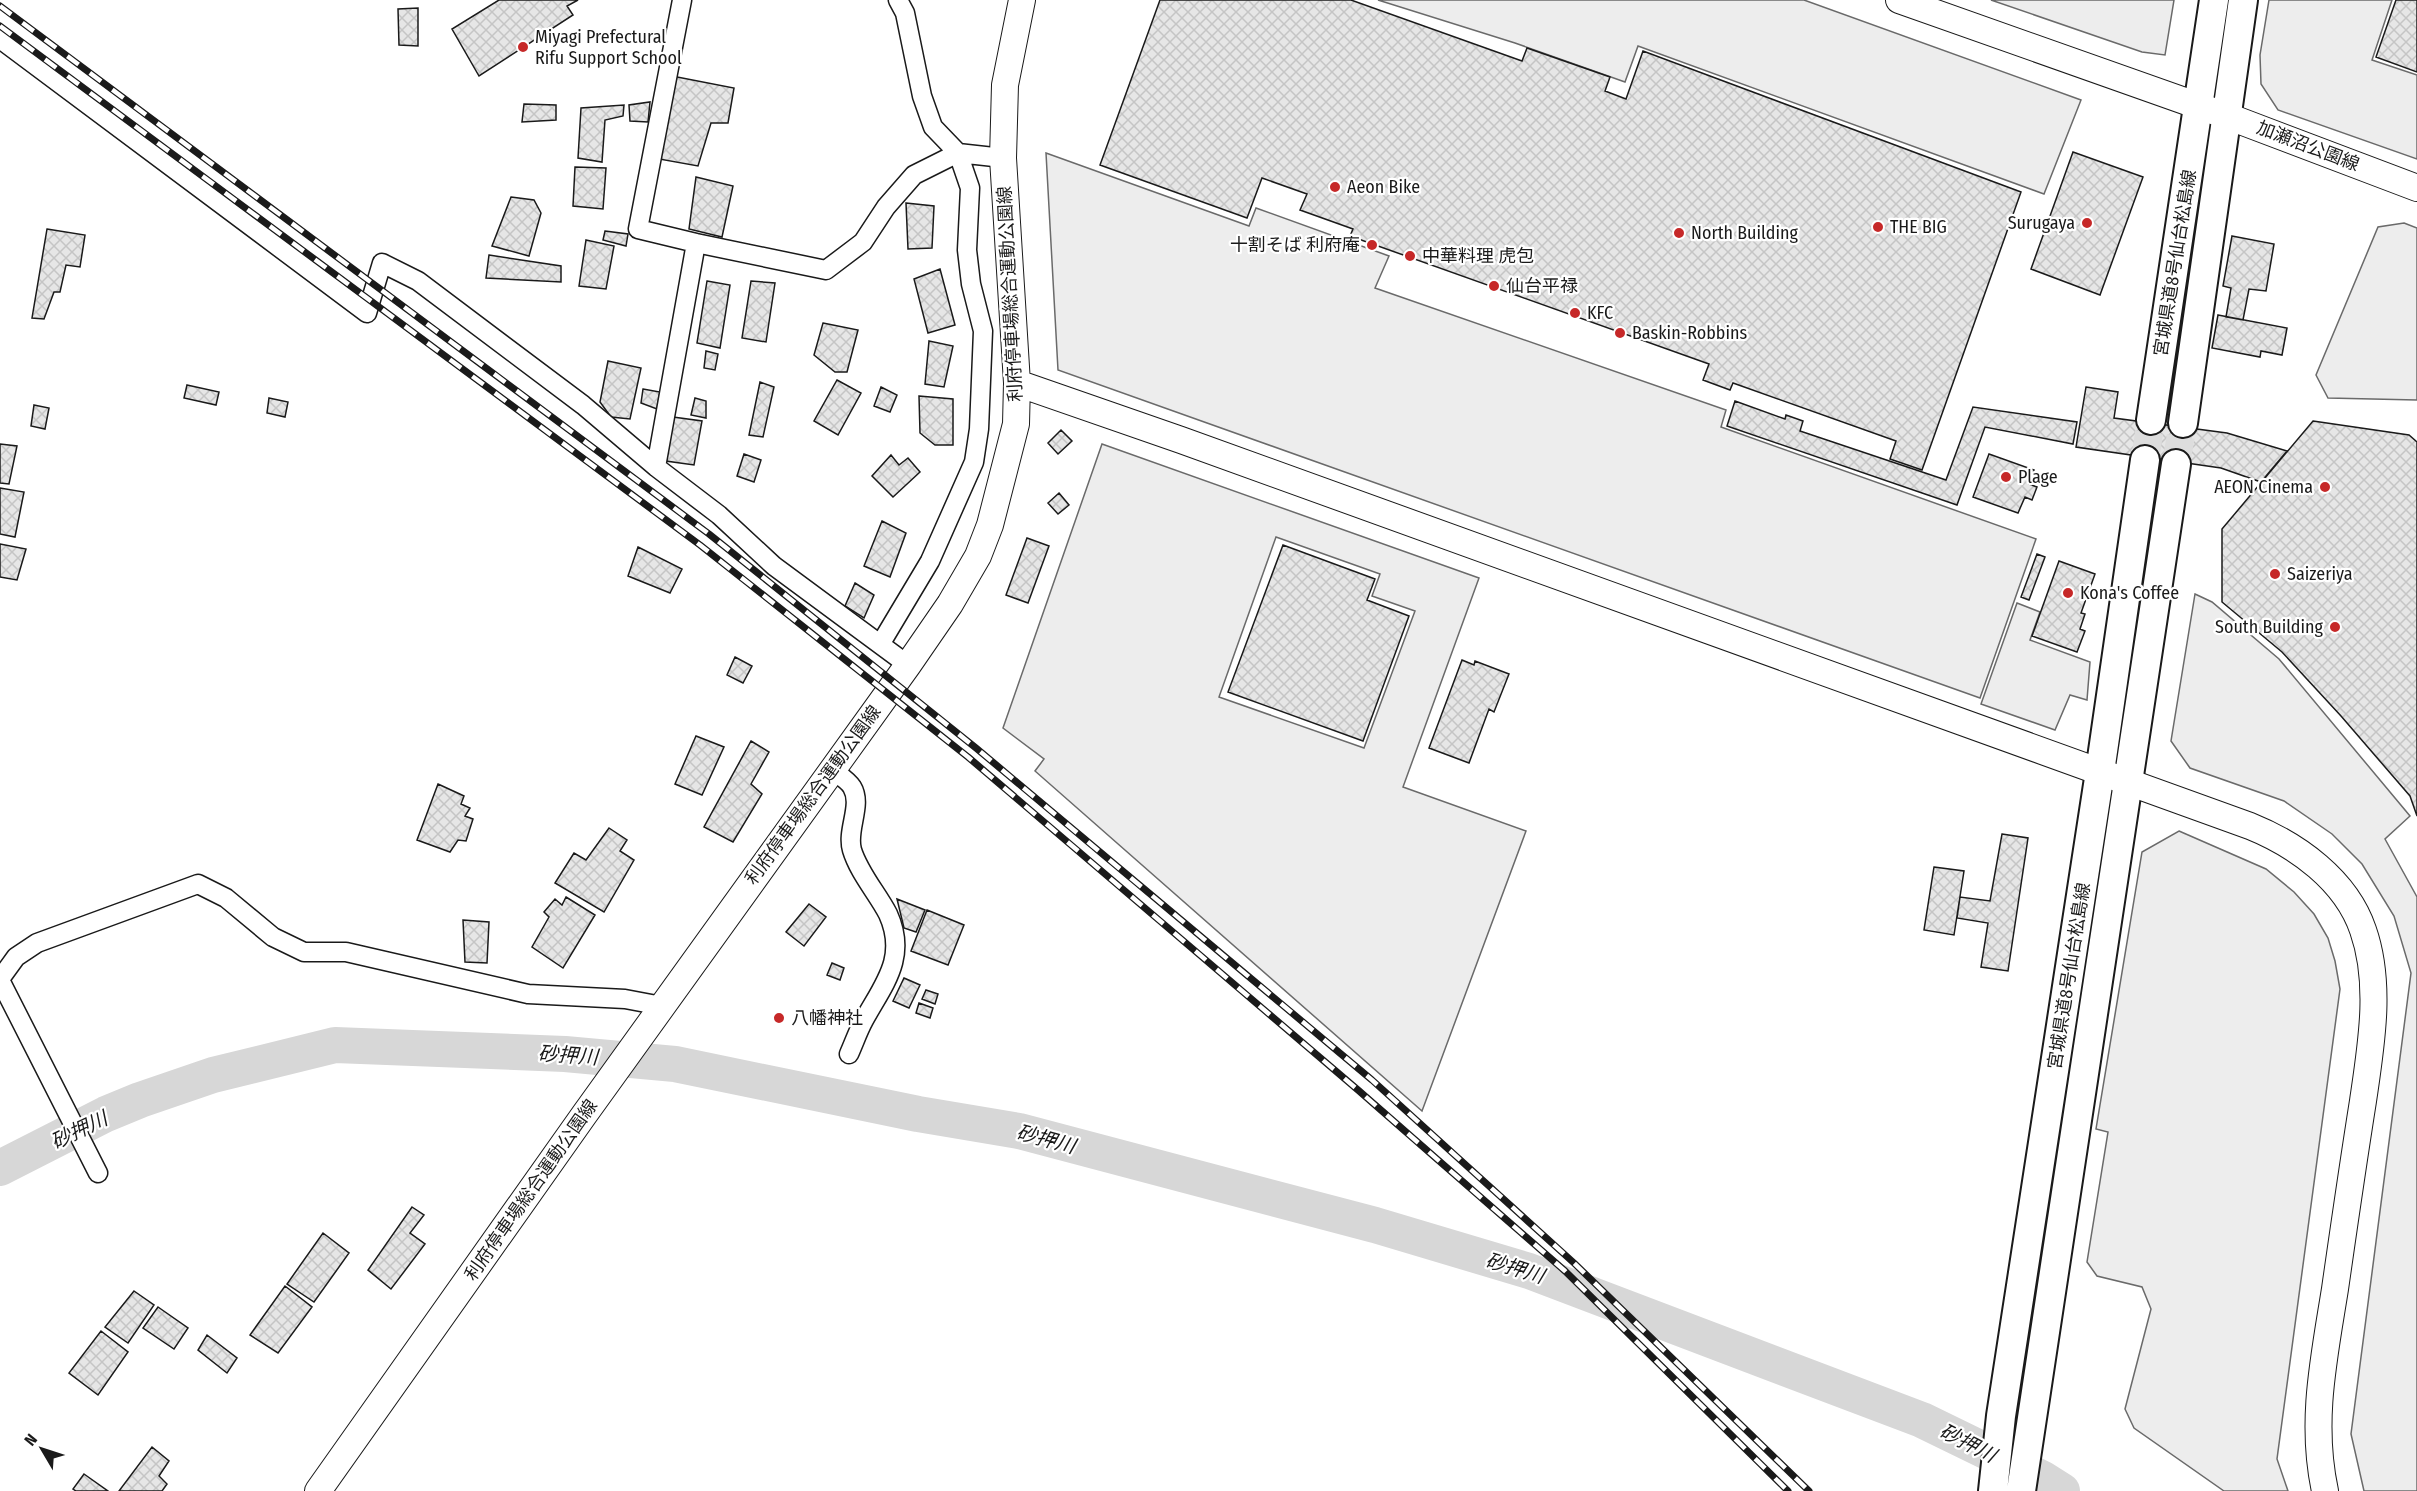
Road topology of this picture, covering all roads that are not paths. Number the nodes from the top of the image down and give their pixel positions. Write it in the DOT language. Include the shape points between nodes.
graph roads {
  1 [pos="682,0"];
  2 [pos="898,0"];
  3 [pos="1022,0"];
  4 [pos="1899,0"];
  5 [pos="2214,0"];
  6 [pos="2243,0"];
  7 [pos="0,39"];
  8 [pos="2198,106"];
  9 [pos="2228,116"];
  10 [pos="958,153"];
  11 [pos="1003,158"];
  12 [pos="2417,188"];
  13 [pos="696,243"];
  14 [pos="1017,383"];
  15 [pos="2151,420"];
  16 [pos="2183,423"];
  17 [pos="2145,460"];
  18 [pos="2176,464"];
  19 [pos="656,467"];
  20 [pos="881,643"];
  21 [pos="908,665"];
  22 [pos="831,769"];
  23 [pos="2100,772"];
  24 [pos="2129,782"];
  25 [pos="0,980"];
  26 [pos="656,1015"];
  27 [pos="849,1054"];
  28 [pos="98,1173"];
  29 [pos="318,1491"];
  30 [pos="1993,1491"];
  31 [pos="2020,1491"];
  32 [pos="2325,1491"];
  1 -- 13 [label="street" via="638,229"];
  2 -- 10 [label="street" via="905,13 922,96 933,127"];
  3 -- 11 [label="street, 利府停車場総合運動公園線" via="1005,85"];
  4 -- 8 [label="street, 加瀬沼公園線"];
  5 -- 8 [label="main road, 宮城県道8号仙台松島線"];
  6 -- 9 [label="main road, 宮城県道8号仙台松島線"];
  7 -- 19 [label="street" via="367,313 382,263 427,288 584,405"];
  8 -- 9 [label="street, 加瀬沼公園線"];
  8 -- 15 [label="main road, 宮城県道8号仙台松島線"];
  9 -- 12 [label="street, 加瀬沼公園線"];
  9 -- 16 [label="main road, 宮城県道8号仙台松島線"];
  10 -- 11 [label="street"];
  10 -- 13 [label="street" via="914,175 863,242 826,270"];
  10 -- 20 [label="street" via="970,188 967,250 983,331 974,462 930,561"];
  11 -- 14 [label="street, 利府停車場総合運動公園線"];
  13 -- 19 [label="street"];
  14 -- 21 [label="street, 利府停車場総合運動公園線" via="1016,424 990,525 967,575"];
  14 -- 23 [label="street"];
  17 -- 23 [label="main road, 宮城県道8号仙台松島線"];
  18 -- 24 [label="main road, 宮城県道8号仙台松島線"];
  19 -- 20 [label="street" via="719,514 774,566"];
  20 -- 21 [label="street"];
  21 -- 22 [label="street, 利府停車場総合運動公園線"];
  22 -- 26 [label="street, 利府停車場総合運動公園線"];
  22 -- 27 [label="street" via="852,786 856,800 852,849 894,930 892,968"];
  23 -- 24 [label="street"];
  23 -- 30 [label="main road, 宮城県道8号仙台松島線" via="2001,1416"];
  24 -- 31 [label="main road, 宮城県道8号仙台松島線"];
  24 -- 32 [label="street" via="2250,826 2295,849 2330,877 2363,928 2370,954 2373,1000 2369,1062 2320,1388 2318,1446"];
  25 -- 26 [label="street" via="16,957 37,943 198,884 226,898 273,937 304,952 346,952 528,994 625,999"];
  25 -- 28 [label="street"];
  26 -- 29 [label="street, 利府停車場総合運動公園線"];
}
